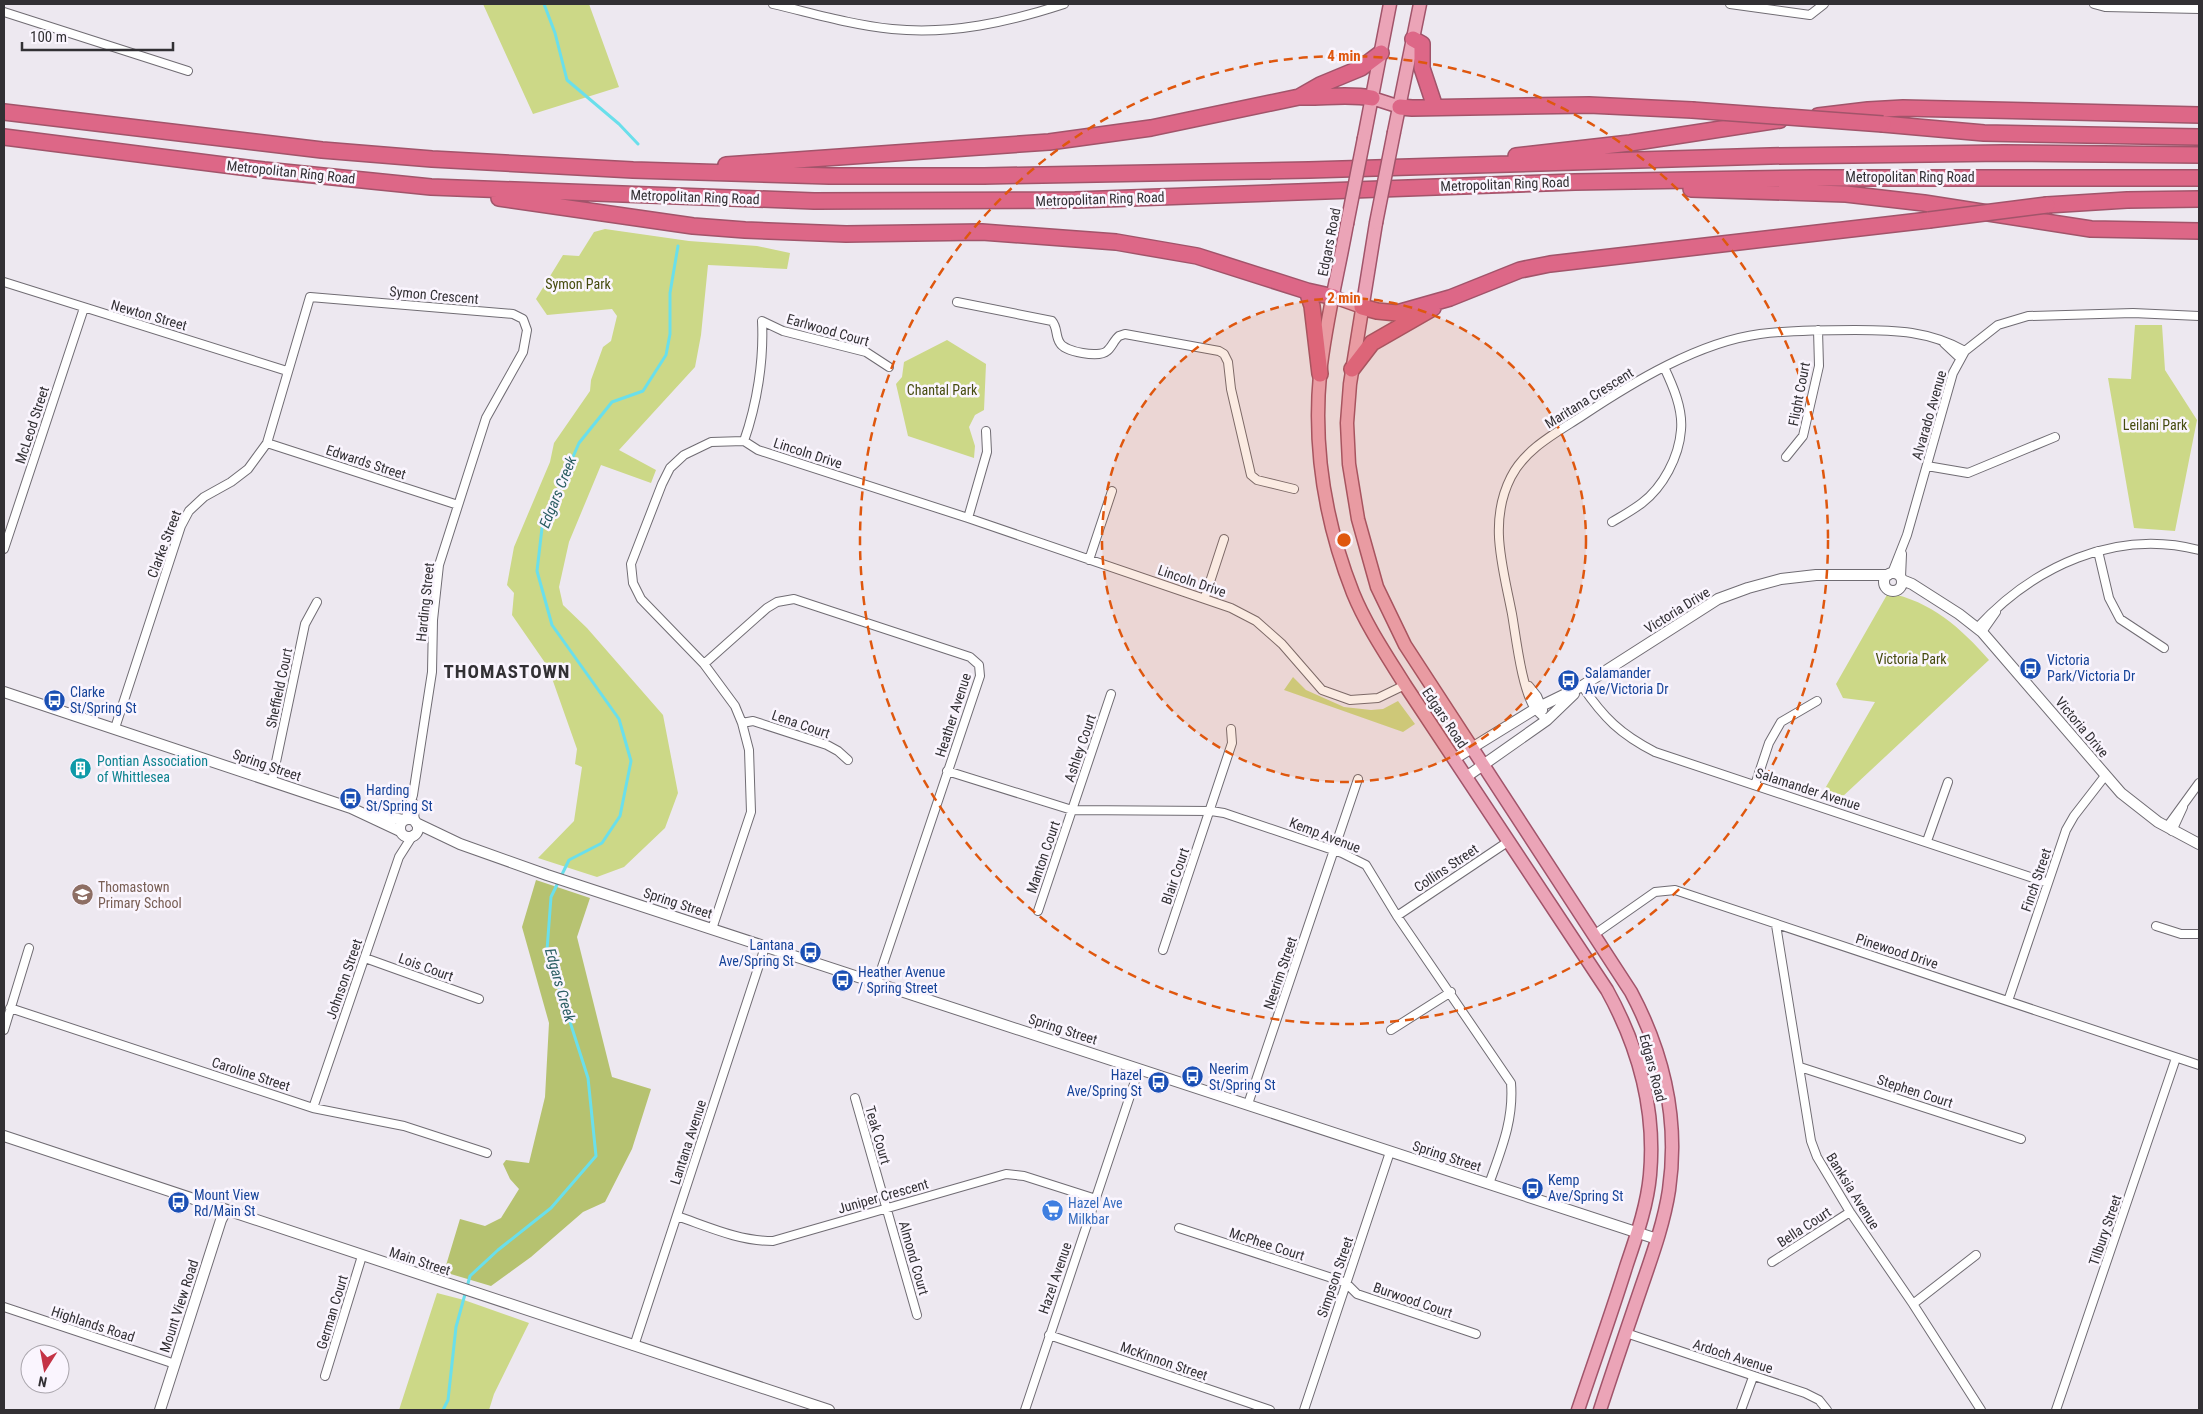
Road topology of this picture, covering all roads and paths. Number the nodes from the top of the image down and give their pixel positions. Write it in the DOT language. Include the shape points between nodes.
graph roads {
  1 [pos="773,4"];
  2 [pos="1064,4"];
  3 [pos="1390,4"];
  4 [pos="1420,4"];
  5 [pos="1730,4"];
  6 [pos="1824,4"];
  7 [pos="2094,4"];
  8 [pos="2199,9"];
  9 [pos="4,12"];
  10 [pos="1413,39"];
  11 [pos="1381,53"];
  12 [pos="188,71"];
  13 [pos="1299,97"];
  14 [pos="1372,98"];
  15 [pos="1400,106"];
  16 [pos="1435,108"];
  17 [pos="4,112"];
  18 [pos="2199,115"];
  19 [pos="1883,124"];
  20 [pos="2199,127"];
  21 [pos="4,137"];
  22 [pos="2199,137"];
  23 [pos="2199,155"];
  24 [pos="1448,166"];
  25 [pos="633,170"];
  26 [pos="2199,178"];
  27 [pos="1575,182"];
  28 [pos="431,187"];
  29 [pos="2199,199"];
  30 [pos="2199,231"];
  31 [pos="4,282"];
  32 [pos="1307,291"];
  33 [pos="1334,297"];
  34 [pos="1450,298"];
  35 [pos="957,302"];
  36 [pos="1362,307"];
  37 [pos="84,308"];
  38 [pos="2199,316"];
  39 [pos="1818,330"];
  40 [pos="1942,342"];
  41 [pos="1965,351"];
  42 [pos="1960,358"];
  43 [pos="889,366"];
  44 [pos="1664,367"];
  45 [pos="1352,369"];
  46 [pos="287,371"];
  47 [pos="1320,374"];
  48 [pos="486,418"];
  49 [pos="986,430"];
  50 [pos="2055,437"];
  51 [pos="744,441"];
  52 [pos="266,443"];
  53 [pos="1786,457"];
  54 [pos="1927,466"];
  55 [pos="1294,489"];
  56 [pos="1112,491"];
  57 [pos="458,505"];
  58 [pos="968,518"];
  59 [pos="1612,522"];
  60 [pos="1224,539"];
  61 [pos="4,550"];
  62 [pos="2199,550"];
  63 [pos="2098,551"];
  64 [pos="1089,560"];
  65 [pos="1854,576"];
  66 [pos="1896,579"];
  67 [pos="1206,598"];
  68 [pos="317,602"];
  69 [pos="1980,630"];
  70 [pos="2164,648"];
  71 [pos="704,664"];
  72 [pos="1405,685"];
  73 [pos="1582,686"];
  74 [pos="4,692"];
  75 [pos="1111,694"];
  76 [pos="1816,701"];
  77 [pos="1538,707"];
  78 [pos="1547,720"];
  79 [pos="742,723"];
  80 [pos="115,728"];
  81 [pos="1231,729"];
  82 [pos="1472,748"];
  83 [pos="1454,759"];
  84 [pos="848,760"];
  85 [pos="1484,766"];
  86 [pos="947,772"];
  87 [pos="2105,776"];
  88 [pos="1466,777"];
  89 [pos="1358,779"];
  90 [pos="272,781"];
  91 [pos="1948,782"];
  92 [pos="2199,783"];
  93 [pos="1755,785"];
  94 [pos="1072,810"];
  95 [pos="1211,811"];
  96 [pos="407,825"];
  97 [pos="2169,829"];
  98 [pos="413,835"];
  99 [pos="1509,841"];
  100 [pos="1927,841"];
  101 [pos="460,844"];
  102 [pos="2199,844"];
  103 [pos="1335,850"];
  104 [pos="399,858"];
  105 [pos="2048,883"];
  106 [pos="1038,912"];
  107 [pos="1397,916"];
  108 [pos="1776,925"];
  109 [pos="2156,926"];
  110 [pos="712,929"];
  111 [pos="1595,934"];
  112 [pos="2199,934"];
  113 [pos="766,946"];
  114 [pos="29,948"];
  115 [pos="1163,950"];
  116 [pos="365,958"];
  117 [pos="877,982"];
  118 [pos="1451,992"];
  119 [pos="479,999"];
  120 [pos="2008,1001"];
  121 [pos="10,1008"];
  122 [pos="4,1030"];
  123 [pos="1391,1030"];
  124 [pos="2176,1058"];
  125 [pos="2199,1065"];
  126 [pos="1800,1067"];
  127 [pos="1139,1068"];
  128 [pos="855,1098"];
  129 [pos="1248,1104"];
  130 [pos="313,1108"];
  131 [pos="4,1136"];
  132 [pos="2021,1140"];
  133 [pos="1390,1152"];
  134 [pos="487,1153"];
  135 [pos="1490,1184"];
  136 [pos="1096,1199"];
  137 [pos="887,1207"];
  138 [pos="226,1210"];
  139 [pos="1850,1212"];
  140 [pos="677,1216"];
  141 [pos="1179,1228"];
  142 [pos="1637,1233"];
  143 [pos="1657,1239"];
  144 [pos="1976,1255"];
  145 [pos="362,1256"];
  146 [pos="1772,1262"];
  147 [pos="1346,1283"];
  148 [pos="1913,1304"];
  149 [pos="4,1307"];
  150 [pos="917,1315"];
  151 [pos="1476,1334"];
  152 [pos="1626,1334"];
  153 [pos="1049,1335"];
  154 [pos="634,1346"];
  155 [pos="175,1364"];
  156 [pos="325,1376"];
  157 [pos="1753,1377"];
  158 [pos="160,1410"];
  159 [pos="829,1410"];
  160 [pos="1025,1410"];
  161 [pos="1270,1410"];
  162 [pos="1304,1410"];
  163 [pos="1578,1410"];
  164 [pos="1600,1410"];
  165 [pos="1742,1410"];
  166 [pos="1827,1410"];
  167 [pos="1981,1410"];
  168 [pos="2056,1410"];
  1 -- 2 [label="street" via="867,25 924,31 979,26"];
  3 -- 11 [label="main road, Edgars Road"];
  4 -- 10 [label="main road, Edgars Road"];
  5 -- 6 [label="street" via="1810,15"];
  7 -- 8 [label="street"];
  9 -- 12 [label="street"];
  10 -- 15 [label="main road, Edgars Road"];
  10 -- 16 [label="highway" via="1422,44 1422,68"];
  11 -- 13 [label="highway" via="1361,68"];
  11 -- 14 [label="main road, Edgars Road"];
  13 -- 14 [label="highway" via="1350,95"];
  13 -- 25 [label="highway" via="1151,128 1049,142 790,162"];
  14 -- 15 [label="main road"];
  14 -- 33 [label="main road, Edgars Road, bridge"];
  15 -- 16 [label="highway"];
  15 -- 36 [label="main road, Edgars Road, bridge"];
  16 -- 19 [label="highway, bridge" via="1589,105"];
  17 -- 25 [label="highway, Metropolitan Ring Road" via="322,150"];
  18 -- 24 [label="highway" via="1868,110"];
  19 -- 20 [label="highway"];
  19 -- 22 [label="highway" via="1984,133"];
  21 -- 28 [label="highway, Metropolitan Ring Road" via="264,170"];
  23 -- 24 [label="highway, Metropolitan Ring Road" via="2004,153"];
  24 -- 25 [label="highway, Metropolitan Ring Road" via="919,177"];
  26 -- 27 [label="highway, Metropolitan Ring Road" via="2001,176"];
  27 -- 28 [label="highway, Metropolitan Ring Road" via="981,202 779,200"];
  27 -- 30 [label="highway" via="1846,194 2092,229"];
  28 -- 32 [label="highway" via="692,226 846,234 982,232 1116,242 1197,256"];
  29 -- 34 [label="highway, bridge" via="2047,205 1550,264 1520,270"];
  31 -- 37 [label="street, Newton Street"];
  32 -- 33 [label="highway"];
  32 -- 47 [label="highway" via="1312,306"];
  33 -- 36 [label="main road"];
  33 -- 47 [label="main road, Edgars Road"];
  34 -- 36 [label="highway" via="1397,313"];
  34 -- 45 [label="highway" via="1372,343"];
  35 -- 55 [label="street" via="1052,321 1060,344 1069,350 1101,354 1118,336 1125,334 1224,354 1251,475 1257,480"];
  36 -- 45 [label="main road, Edgars Road"];
  37 -- 46 [label="street, Newton Street"];
  37 -- 61 [label="street, McLeod Street"];
  38 -- 41 [label="street, Alvarado Avenue" via="2146,313 2028,316 1998,325"];
  39 -- 40 [label="street, Maritana Crescent" via="1898,330 1927,334"];
  39 -- 44 [label="street, Maritana Crescent" via="1759,334 1708,348"];
  39 -- 53 [label="street, Flight Court" via="1819,366 1803,436"];
  40 -- 41 [label="street, Maritana Crescent"];
  40 -- 42 [label="street, Maritana Crescent"];
  41 -- 42 [label="street, Alvarado Avenue"];
  42 -- 54 [label="street, Alvarado Avenue"];
  43 -- 51 [label="street, Earlwood Court" via="866,352 783,331 762,321 763,344"];
  44 -- 59 [label="street" via="1677,399 1681,430 1673,463 1662,482 1643,503"];
  44 -- 77 [label="street, Maritana Crescent" via="1621,390 1534,448 1507,484 1498,518 1498,544 1526,682"];
  45 -- 82 [label="main road, Edgars Road" via="1347,423 1348,464 1358,519 1377,586 1405,645"];
  46 -- 48 [label="street, Symon Crescent" via="310,297 513,314 523,319 527,330 523,352"];
  46 -- 52 [label="street, Clarke Street"];
  47 -- 72 [label="main road, Edgars Road" via="1318,418 1322,479 1338,548 1353,594"];
  48 -- 57 [label="street, Harding Street"];
  49 -- 58 [label="street" via="987,452"];
  50 -- 54 [label="street" via="1968,473"];
  51 -- 58 [label="street, Lincoln Drive" via="758,450"];
  51 -- 71 [label="street, Lincoln Drive" via="711,442 684,455 670,468 631,564 633,583 641,599"];
  52 -- 57 [label="street, Edwards Street"];
  52 -- 80 [label="street, Clarke Street" via="248,469 204,497 189,511 181,526"];
  54 -- 66 [label="street, Alvarado Avenue"];
  56 -- 64 [label="street"];
  57 -- 96 [label="street, Harding Street" via="439,565 432,672"];
  58 -- 64 [label="street, Lincoln Drive"];
  60 -- 67 [label="street"];
  62 -- 63 [label="street" via="2143,543"];
  63 -- 69 [label="street" via="2061,563 2023,586 1998,608"];
  63 -- 70 [label="street" via="2109,598 2120,619"];
  64 -- 67 [label="street, Lincoln Drive"];
  65 -- 66 [label="street, Victoria Drive"];
  65 -- 66 [label="street, Victoria Drive" via="1889,590"];
  65 -- 73 [label="street, Victoria Drive" via="1816,575 1782,579 1718,599"];
  66 -- 69 [label="street, Victoria Drive" via="1930,596"];
  67 -- 72 [label="street, Lincoln Drive" via="1256,621 1282,644 1322,690 1350,700 1378,698"];
  68 -- 90 [label="street, Sheffield Court" via="305,624"];
  69 -- 87 [label="street, Victoria Drive"];
  71 -- 79 [label="street, Lincoln Drive" via="724,688"];
  71 -- 86 [label="street, Heather Avenue" via="767,608 786,599 804,602 970,657 979,665 980,676"];
  72 -- 83 [label="main road, Edgars Road"];
  73 -- 77 [label="street, Victoria Drive"];
  73 -- 78 [label="street, Victoria Drive"];
  73 -- 93 [label="street, Salamander Avenue" via="1606,719 1630,740 1654,752"];
  74 -- 80 [label="street, Spring Street"];
  75 -- 94 [label="street, Ashley Court"];
  76 -- 93 [label="street" via="1781,722 1769,743"];
  77 -- 78 [label="street, Maritana Crescent"];
  77 -- 82 [label="street, Victoria Drive"];
  78 -- 85 [label="street, Victoria Drive"];
  79 -- 84 [label="street, Lena Court" via="753,722 827,745"];
  79 -- 110 [label="street, Lincoln Drive" via="751,767 750,812"];
  80 -- 90 [label="street, Spring Street"];
  81 -- 95 [label="street, Blair Court" via="1232,744"];
  82 -- 83 [label="street, Victoria Drive"];
  82 -- 85 [label="main road, Edgars Road"];
  83 -- 88 [label="main road, Edgars Road"];
  85 -- 88 [label="street, Victoria Drive"];
  85 -- 111 [label="main road, Edgars Road"];
  86 -- 94 [label="street, Kemp Avenue"];
  86 -- 117 [label="street, Heather Avenue"];
  87 -- 97 [label="street, Victoria Drive" via="2134,805"];
  87 -- 105 [label="street, Finch Street" via="2066,830"];
  88 -- 99 [label="main road, Edgars Road"];
  89 -- 103 [label="street, Neerim Street"];
  90 -- 96 [label="street, Spring Street"];
  91 -- 100 [label="street"];
  92 -- 97 [label="street" via="2174,815"];
  93 -- 100 [label="street, Salamander Avenue"];
  94 -- 95 [label="street, Kemp Avenue"];
  94 -- 106 [label="street, Manton Court"];
  95 -- 103 [label="street, Kemp Avenue"];
  95 -- 115 [label="street, Blair Court"];
  96 -- 98 [label="street" via="417,828"];
  96 -- 101 [label="street, Spring Street"];
  96 -- 104 [label="street, Johnson Street"];
  97 -- 102 [label="street, Victoria Drive"];
  98 -- 101 [label="street, Spring Street"];
  98 -- 104 [label="street, Johnson Street"];
  99 -- 107 [label="street, Collins Street"];
  99 -- 142 [label="main road, Edgars Road" via="1607,990 1630,1035 1639,1062 1649,1112 1651,1153 1647,1194"];
  100 -- 105 [label="street, Salamander Avenue"];
  101 -- 110 [label="street, Spring Street"];
  103 -- 107 [label="street, Kemp Avenue" via="1366,865"];
  103 -- 129 [label="street, Neerim Street"];
  104 -- 116 [label="street, Johnson Street"];
  105 -- 120 [label="street, Finch Street"];
  107 -- 118 [label="street, Kemp Avenue"];
  108 -- 111 [label="street, Pinewood Drive" via="1674,890 1655,892"];
  108 -- 120 [label="street, Pinewood Drive"];
  108 -- 126 [label="street, Banksia Avenue"];
  109 -- 112 [label="street" via="2181,934"];
  110 -- 113 [label="street, Spring Street"];
  111 -- 143 [label="main road, Edgars Road" via="1641,1010 1664,1079 1671,1116 1672,1154 1669,1190"];
  113 -- 117 [label="street, Spring Street"];
  113 -- 140 [label="street, Lantana Avenue"];
  114 -- 121 [label="street"];
  116 -- 119 [label="street, Lois Court"];
  116 -- 130 [label="street, Johnson Street"];
  117 -- 127 [label="street, Spring Street"];
  118 -- 123 [label="street"];
  118 -- 135 [label="street, Kemp Avenue" via="1511,1083 1511,1118"];
  120 -- 124 [label="street, Pinewood Drive"];
  121 -- 122 [label="street"];
  121 -- 130 [label="street, Caroline Street"];
  124 -- 125 [label="street, Pinewood Drive"];
  124 -- 168 [label="street, Tilbury Street"];
  126 -- 132 [label="street, Stephen Court"];
  126 -- 139 [label="street, Banksia Avenue" via="1811,1141"];
  127 -- 129 [label="street, Spring Street"];
  127 -- 136 [label="street, Hazel Avenue"];
  128 -- 137 [label="street, Teak Court"];
  129 -- 133 [label="street, Spring Street"];
  130 -- 134 [label="street, Caroline Street" via="404,1126"];
  131 -- 138 [label="street, Main Street"];
  133 -- 135 [label="street, Spring Street"];
  133 -- 147 [label="street, Simpson Street"];
  135 -- 142 [label="street, Spring Street"];
  136 -- 137 [label="street, Juniper Crescent" via="1024,1176 1006,1174"];
  136 -- 153 [label="street, Hazel Avenue"];
  137 -- 140 [label="street, Juniper Crescent" via="773,1241 754,1241"];
  137 -- 150 [label="street, Almond Court"];
  138 -- 145 [label="street, Main Street"];
  138 -- 155 [label="street, Mount View Road"];
  139 -- 146 [label="street, Bella Court"];
  139 -- 148 [label="street, Banksia Avenue"];
  140 -- 154 [label="street, Lantana Avenue"];
  141 -- 147 [label="street, McPhee Court"];
  142 -- 143 [label="street, Spring Street"];
  142 -- 163 [label="main road, Edgars Road"];
  143 -- 152 [label="main road, Edgars Road"];
  144 -- 148 [label="street"];
  145 -- 154 [label="street, Main Street"];
  145 -- 156 [label="street, German Court"];
  147 -- 151 [label="street, Burwood Court" via="1356,1294"];
  147 -- 162 [label="street, Simpson Street"];
  148 -- 167 [label="street, Banksia Avenue"];
  149 -- 155 [label="street, Highlands Road"];
  152 -- 157 [label="street, Ardoch Avenue"];
  152 -- 164 [label="main road, Edgars Road"];
  153 -- 160 [label="street, Hazel Avenue"];
  153 -- 161 [label="street, McKinnon Street"];
  154 -- 159 [label="street, Main Street"];
  155 -- 158 [label="street, Mount View Road"];
  157 -- 165 [label="street"];
  157 -- 166 [label="street, Ardoch Avenue" via="1805,1393 1819,1400"];
}
